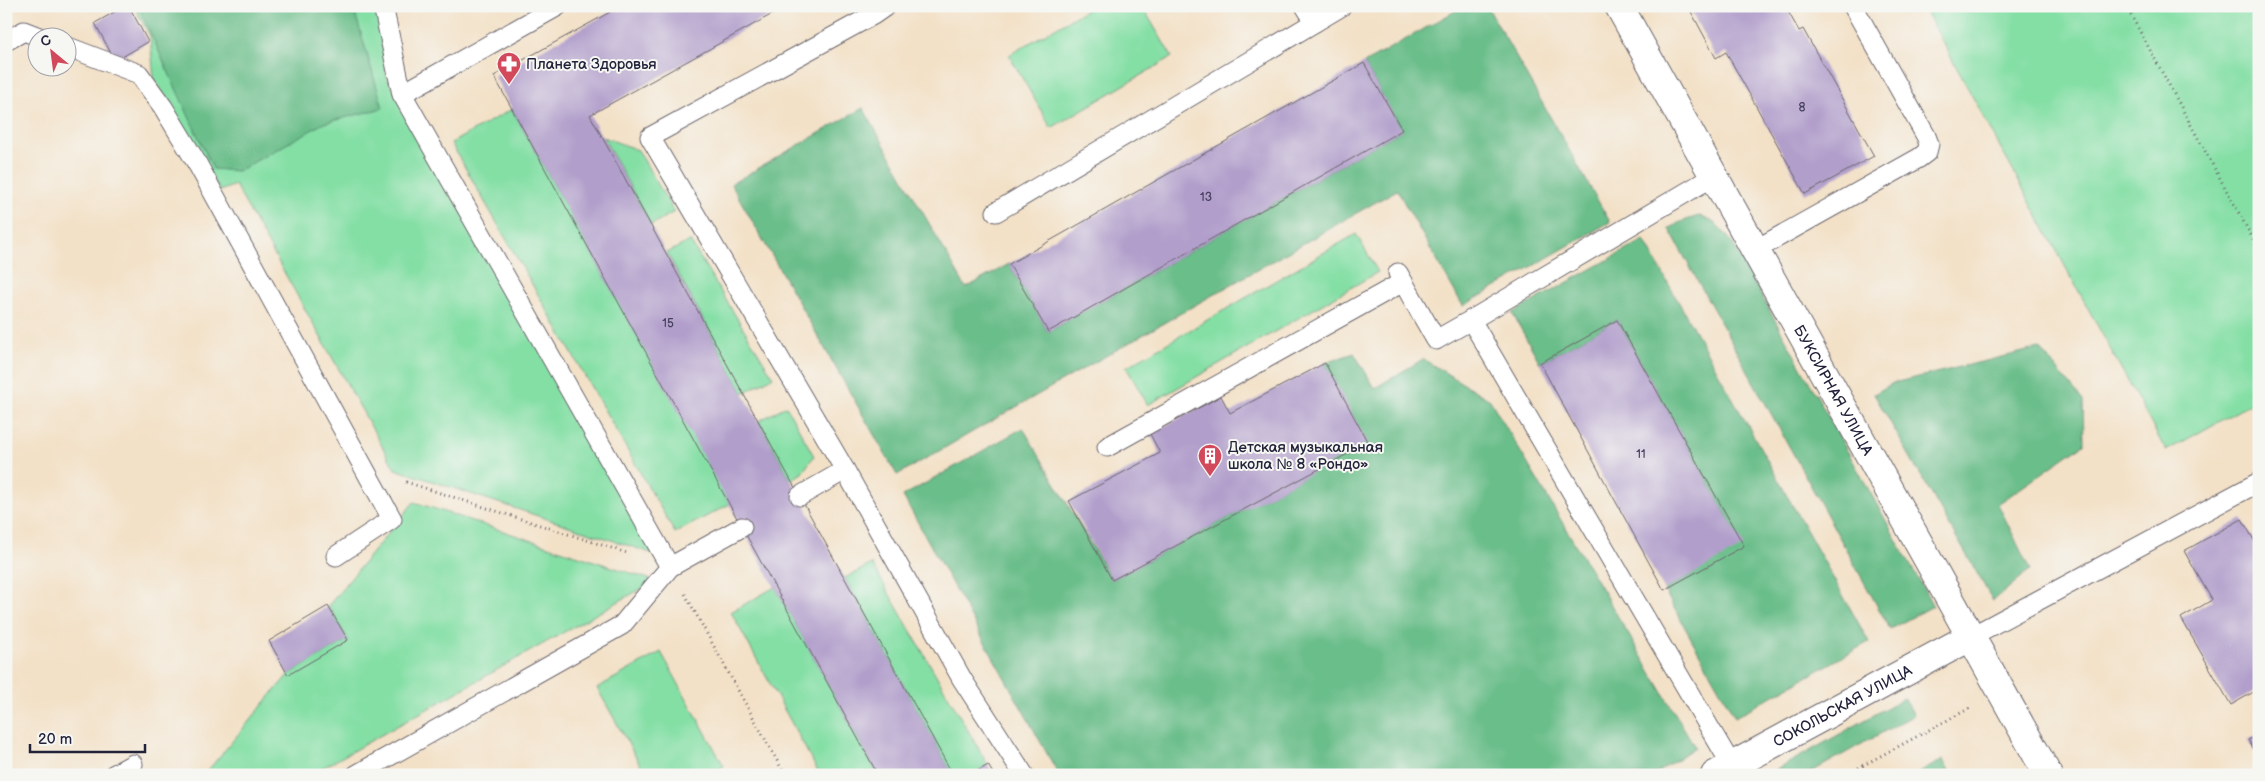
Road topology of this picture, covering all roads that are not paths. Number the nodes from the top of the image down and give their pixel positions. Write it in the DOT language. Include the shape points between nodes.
graph roads {
  1 [pos="383,6"];
  2 [pos="558,6"];
  3 [pos="886,6"];
  4 [pos="1342,6"];
  5 [pos="1620,6"];
  6 [pos="1853,6"];
  7 [pos="1310,14"];
  8 [pos="28,33"];
  9 [pos="6,41"];
  10 [pos="78,51"];
  11 [pos="402,94"];
  12 [pos="1714,176"];
  13 [pos="996,212"];
  14 [pos="1755,250"];
  15 [pos="1471,320"];
  16 [pos="1107,447"];
  17 [pos="845,470"];
  18 [pos="2259,482"];
  19 [pos="800,496"];
  20 [pos="742,527"];
  21 [pos="336,556"];
  22 [pos="670,567"];
  23 [pos="1970,636"];
  24 [pos="133,764"];
  25 [pos="1724,770"];
  26 [pos="114,775"];
  27 [pos="356,775"];
  28 [pos="1024,775"];
  29 [pos="2048,775"];
  1 -- 11 [label="lane"];
  2 -- 11 [label="lane"];
  3 -- 17 [label="lane" via="650,137"];
  4 -- 7 [label="lane"];
  5 -- 12 [label="street, БУКСИРНАЯ УЛИЦА"];
  6 -- 14 [label="lane" via="1926,136 1927,152"];
  7 -- 13 [label="lane"];
  8 -- 9 [label="lane" via="24,31"];
  10 -- 21 [label="lane" via="139,74 163,107 392,519"];
  11 -- 22 [label="lane"];
  12 -- 14 [label="street, БУКСИРНАЯ УЛИЦА"];
  12 -- 15 [label="lane"];
  14 -- 23 [label="street, БУКСИРНАЯ УЛИЦА"];
  15 -- 16 [label="lane" via="1436,340 1400,278"];
  15 -- 25 [label="lane"];
  17 -- 19 [label="lane"];
  17 -- 28 [label="lane" via="962,679"];
  18 -- 23 [label="lane"];
  20 -- 22 [label="lane"];
  22 -- 27 [label="lane" via="622,626"];
  23 -- 25 [label="street, СОКОЛЬСКАЯ УЛИЦА"];
  23 -- 29 [label="street, БУКСИРНАЯ УЛИЦА"];
  24 -- 26 [label="lane"];
}
